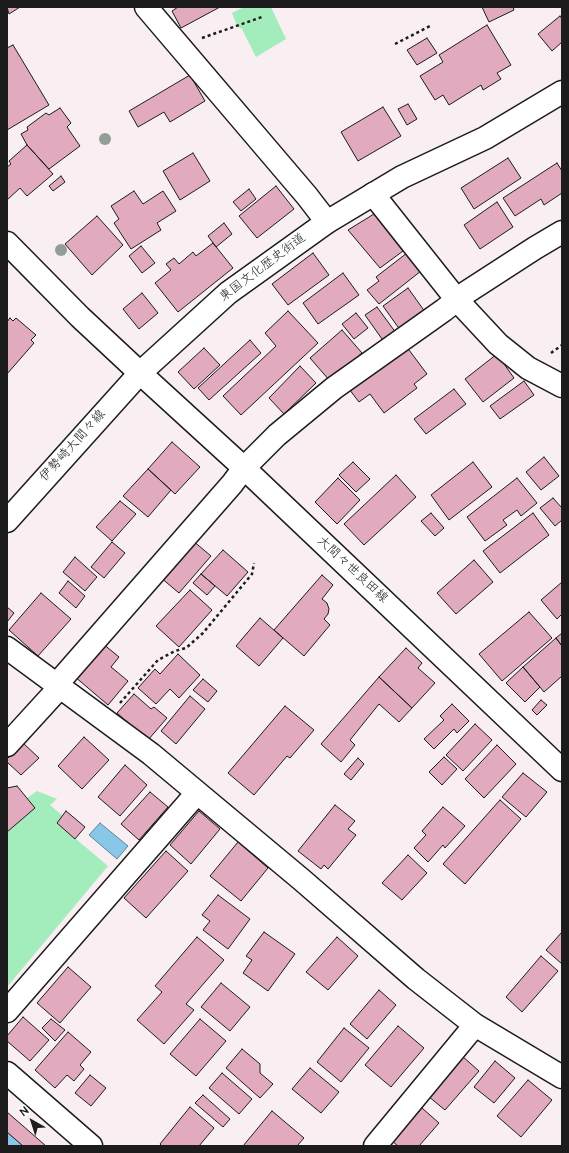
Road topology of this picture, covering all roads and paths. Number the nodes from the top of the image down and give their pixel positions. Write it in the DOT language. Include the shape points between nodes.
graph roads {
  1 [pos="146,7"];
  2 [pos="262,17"];
  3 [pos="432,26"];
  4 [pos="395,44"];
  5 [pos="180,47"];
  6 [pos="562,92"];
  7 [pos="373,194"];
  8 [pos="327,222"];
  9 [pos="562,232"];
  10 [pos="7,243"];
  11 [pos="457,300"];
  12 [pos="140,373"];
  13 [pos="562,386"];
  14 [pos="244,468"];
  15 [pos="7,521"];
  16 [pos="254,563"];
  17 [pos="7,648"];
  18 [pos="58,686"];
  19 [pos="105,719"];
  20 [pos="7,745"];
  21 [pos="562,770"];
  22 [pos="197,793"];
  23 [pos="7,1012"];
  24 [pos="475,1025"];
  25 [pos="7,1073"];
  26 [pos="562,1077"];
  27 [pos="91,1146"];
  28 [pos="375,1146"];
  1 -- 5 [label="main road"];
  2 -- 5 [label="path"];
  3 -- 4 [label="path"];
  5 -- 8 [label="main road"];
  6 -- 7 [label="main road, 東国文化歴史街道" via="485,138 402,177"];
  7 -- 8 [label="main road, 東国文化歴史街道"];
  7 -- 11 [label="main road"];
  8 -- 12 [label="main road, 東国文化歴史街道" via="228,293"];
  9 -- 11 [label="main road" via="502,268"];
  10 -- 12 [label="main road"];
  11 -- 13 [label="main road" via="514,358"];
  11 -- 14 [label="main road" via="334,388 277,435"];
  12 -- 14 [label="main road, 大間々世良田線"];
  12 -- 15 [label="main road, 伊勢崎大間々線"];
  14 -- 18 [label="main road"];
  14 -- 21 [label="main road, 大間々世良田線"];
  16 -- 19 [label="path" via="252,574 203,633 186,648 158,660"];
  17 -- 18 [label="main road"];
  18 -- 19 [label="main road"];
  18 -- 20 [label="main road"];
  19 -- 22 [label="main road"];
  22 -- 23 [label="main road"];
  22 -- 24 [label="main road" via="416,979"];
  24 -- 26 [label="main road"];
  24 -- 28 [label="main road"];
  25 -- 27 [label="main road"];
}
